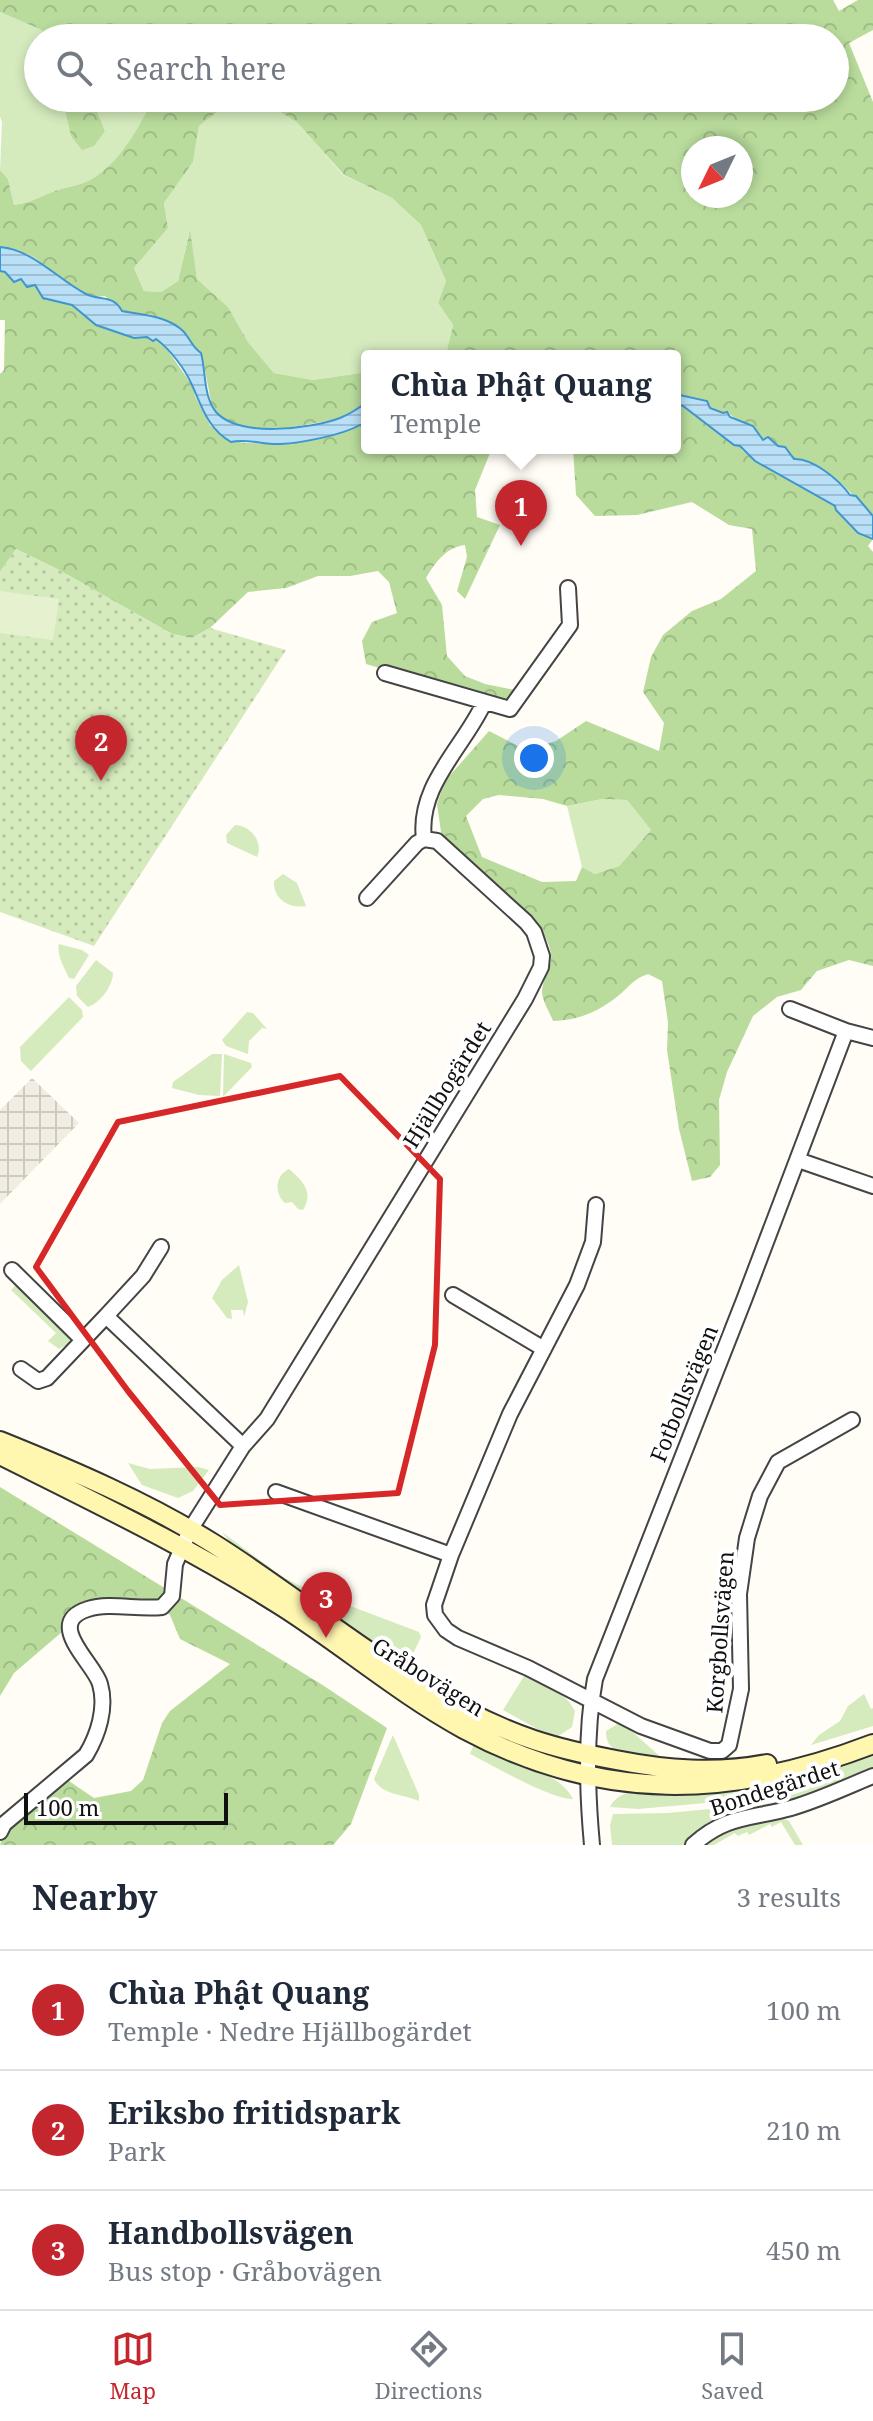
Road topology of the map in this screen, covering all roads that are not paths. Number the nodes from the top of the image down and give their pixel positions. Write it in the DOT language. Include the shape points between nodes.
graph roads {
  1 [pos="568,588"];
  2 [pos="385,673"];
  3 [pos="484,703"];
  4 [pos="424,839"];
  5 [pos="367,898"];
  6 [pos="790,1009"];
  7 [pos="846,1031"];
  8 [pos="873,1038"];
  9 [pos="798,1160"];
  10 [pos="873,1186"];
  11 [pos="596,1205"];
  12 [pos="161,1247"];
  13 [pos="12,1270"];
  14 [pos="453,1295"];
  15 [pos="106,1316"];
  16 [pos="83,1340"];
  17 [pos="544,1349"];
  18 [pos="21,1369"];
  19 [pos="852,1420"];
  20 [pos="0,1441"];
  21 [pos="243,1446"];
  22 [pos="0,1455"];
  23 [pos="276,1492"];
  24 [pos="185,1538"];
  25 [pos="451,1555"];
  26 [pos="591,1701"];
  27 [pos="873,1734"];
  28 [pos="873,1744"];
  29 [pos="590,1755"];
  30 [pos="589,1776"];
  31 [pos="873,1776"];
  32 [pos="0,1832"];
  33 [pos="592,1845"];
  34 [pos="693,1845"];
  1 -- 3 [label="street" via="570,625 522,693 510,709"];
  2 -- 3 [label="street"];
  3 -- 4 [label="street" via="434,783 422,815"];
  4 -- 5 [label="street"];
  4 -- 21 [label="street, Hjällbogärdet" via="437,841 526,922 539,944 541,967 267,1419"];
  6 -- 7 [label="street"];
  7 -- 8 [label="street"];
  7 -- 9 [label="street, Fotbollsvägen"];
  9 -- 10 [label="street"];
  9 -- 26 [label="street, Fotbollsvägen" via="634,1576"];
  11 -- 17 [label="street" via="593,1242"];
  12 -- 15 [label="street" via="143,1276"];
  13 -- 16 [label="street"];
  14 -- 17 [label="street"];
  15 -- 16 [label="street"];
  15 -- 21 [label="street"];
  16 -- 18 [label="street" via="47,1378 38,1381"];
  17 -- 25 [label="street" via="510,1414"];
  19 -- 26 [label="street, Korgbollsvägen" via="778,1462 760,1496 739,1594 741,1689 729,1745 722,1751 698,1748"];
  20 -- 24 [label="main road, Gråbovägen" via="118,1493"];
  21 -- 24 [label="street, Hjällbogärdet"];
  22 -- 24 [label="main road, Gråbovägen"];
  23 -- 25 [label="street"];
  24 -- 29 [label="main road, Gråbovägen" via="438,1695 516,1733"];
  24 -- 30 [label="main road, Gråbovägen" via="463,1728 546,1765"];
  24 -- 32 [label="street" via="175,1564 172,1596 162,1607 91,1608 71,1623 71,1638 101,1686 93,1744"];
  25 -- 26 [label="street" via="434,1605 439,1623 458,1638"];
  26 -- 29 [label="street, Fotbollsvägen"];
  27 -- 29 [label="main road, Gråbovägen" via="804,1757 720,1771 658,1768"];
  28 -- 30 [label="main road, Gråbovägen" via="800,1770 741,1781 661,1786"];
  29 -- 30 [label="street, Fotbollsvägen"];
  30 -- 33 [label="street, Fotbollsvägen"];
  31 -- 34 [label="street, Bondegärdet" via="791,1808 718,1826"];
}
